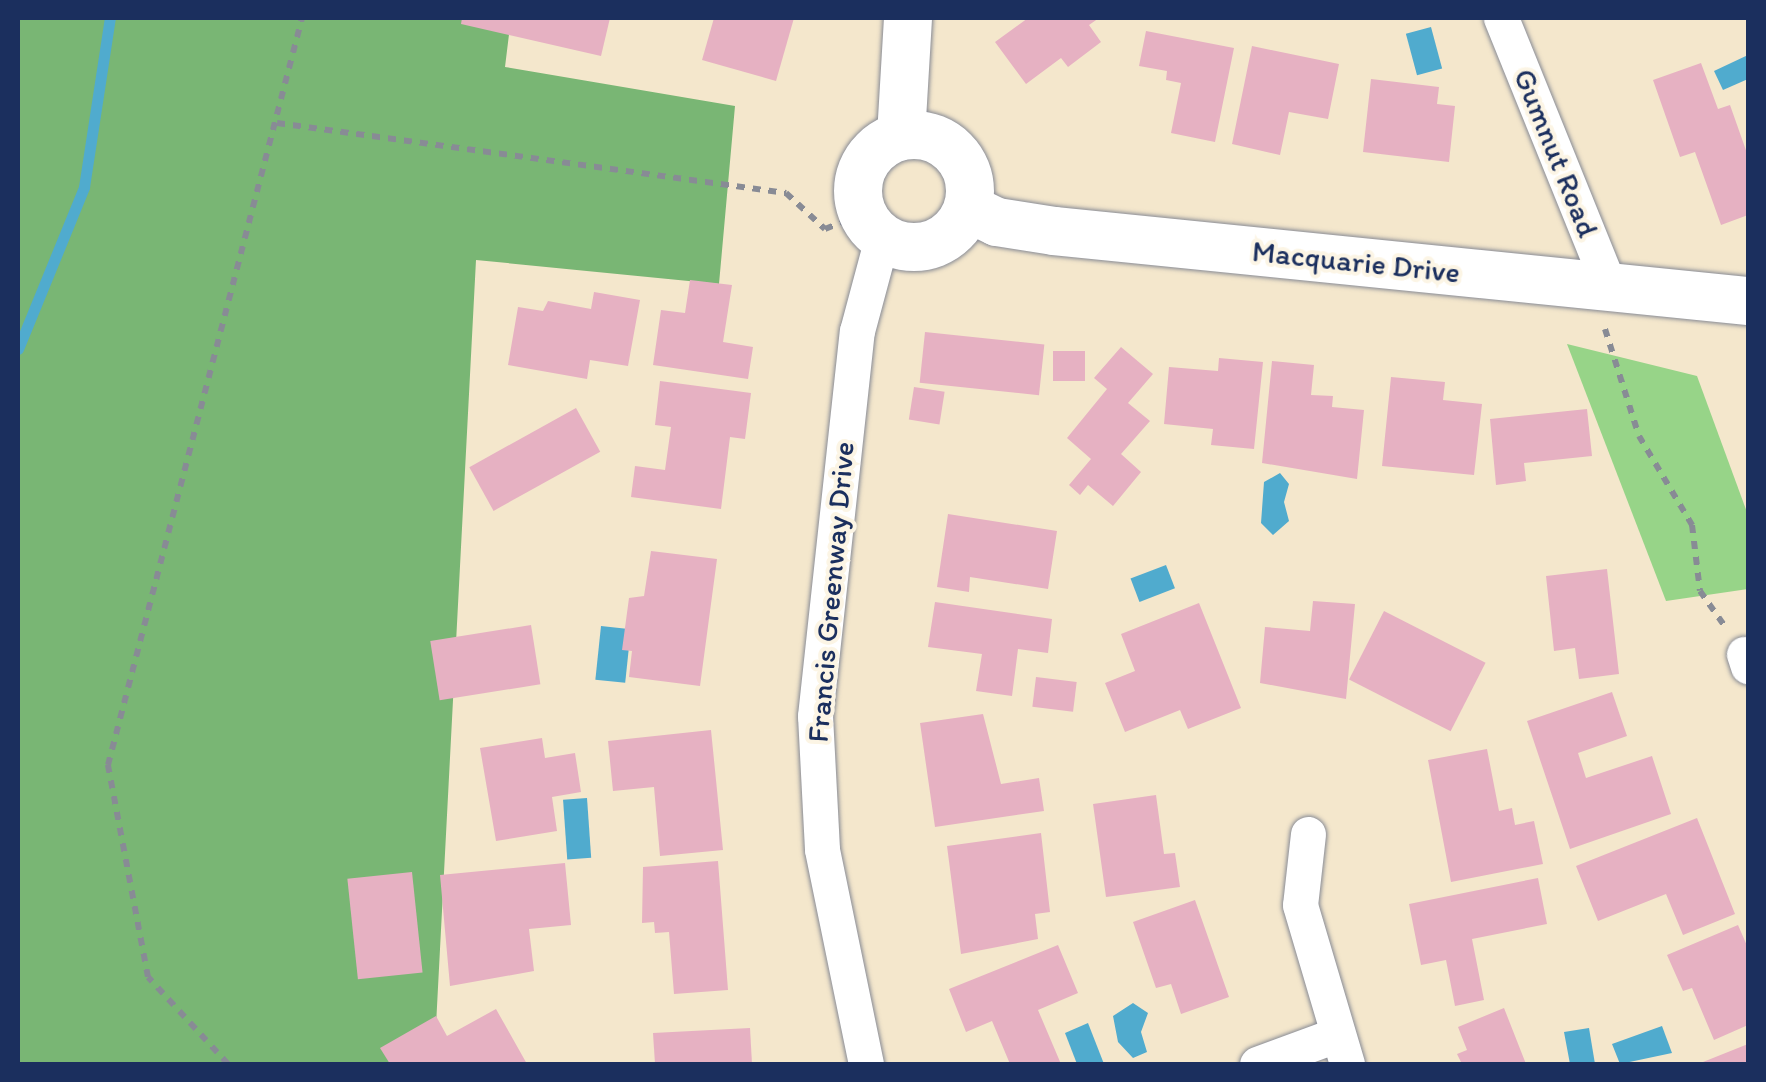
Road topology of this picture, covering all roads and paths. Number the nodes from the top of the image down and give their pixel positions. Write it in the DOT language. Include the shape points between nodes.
graph roads {
  1 [pos="302,18"];
  2 [pos="908,18"];
  3 [pos="1502,18"];
  4 [pos="277,123"];
  5 [pos="902,136"];
  6 [pos="968,208"];
  7 [pos="872,226"];
  8 [pos="1600,287"];
  9 [pos="1748,301"];
  10 [pos="1746,660"];
  11 [pos="1308,834"];
  12 [pos="1342,1050"];
  13 [pos="228,1064"];
  14 [pos="866,1064"];
  15 [pos="1257,1064"];
  1 -- 4 [label="path"];
  2 -- 5 [label="main road"];
  3 -- 8 [label="street, Gumnut Road"];
  4 -- 7 [label="path" via="786,193 826,229"];
  4 -- 13 [label="path" via="108,766 148,976"];
  5 -- 6 [label="main road" via="935,138 962,160"];
  5 -- 7 [label="main road" via="886,142 864,166"];
  6 -- 7 [label="main road" via="948,237 932,245 915,248"];
  6 -- 8 [label="main road, Macquarie Drive" via="997,222 1054,232"];
  7 -- 14 [label="street, Francis Greenway Drive" via="816,716 822,849"];
  8 -- 9 [label="main road, Macquarie Drive"];
  8 -- 10 [label="path" via="1639,436 1692,525 1700,591"];
  11 -- 12 [label="street" via="1300,905"];
  12 -- 15 [label="street"];
}
